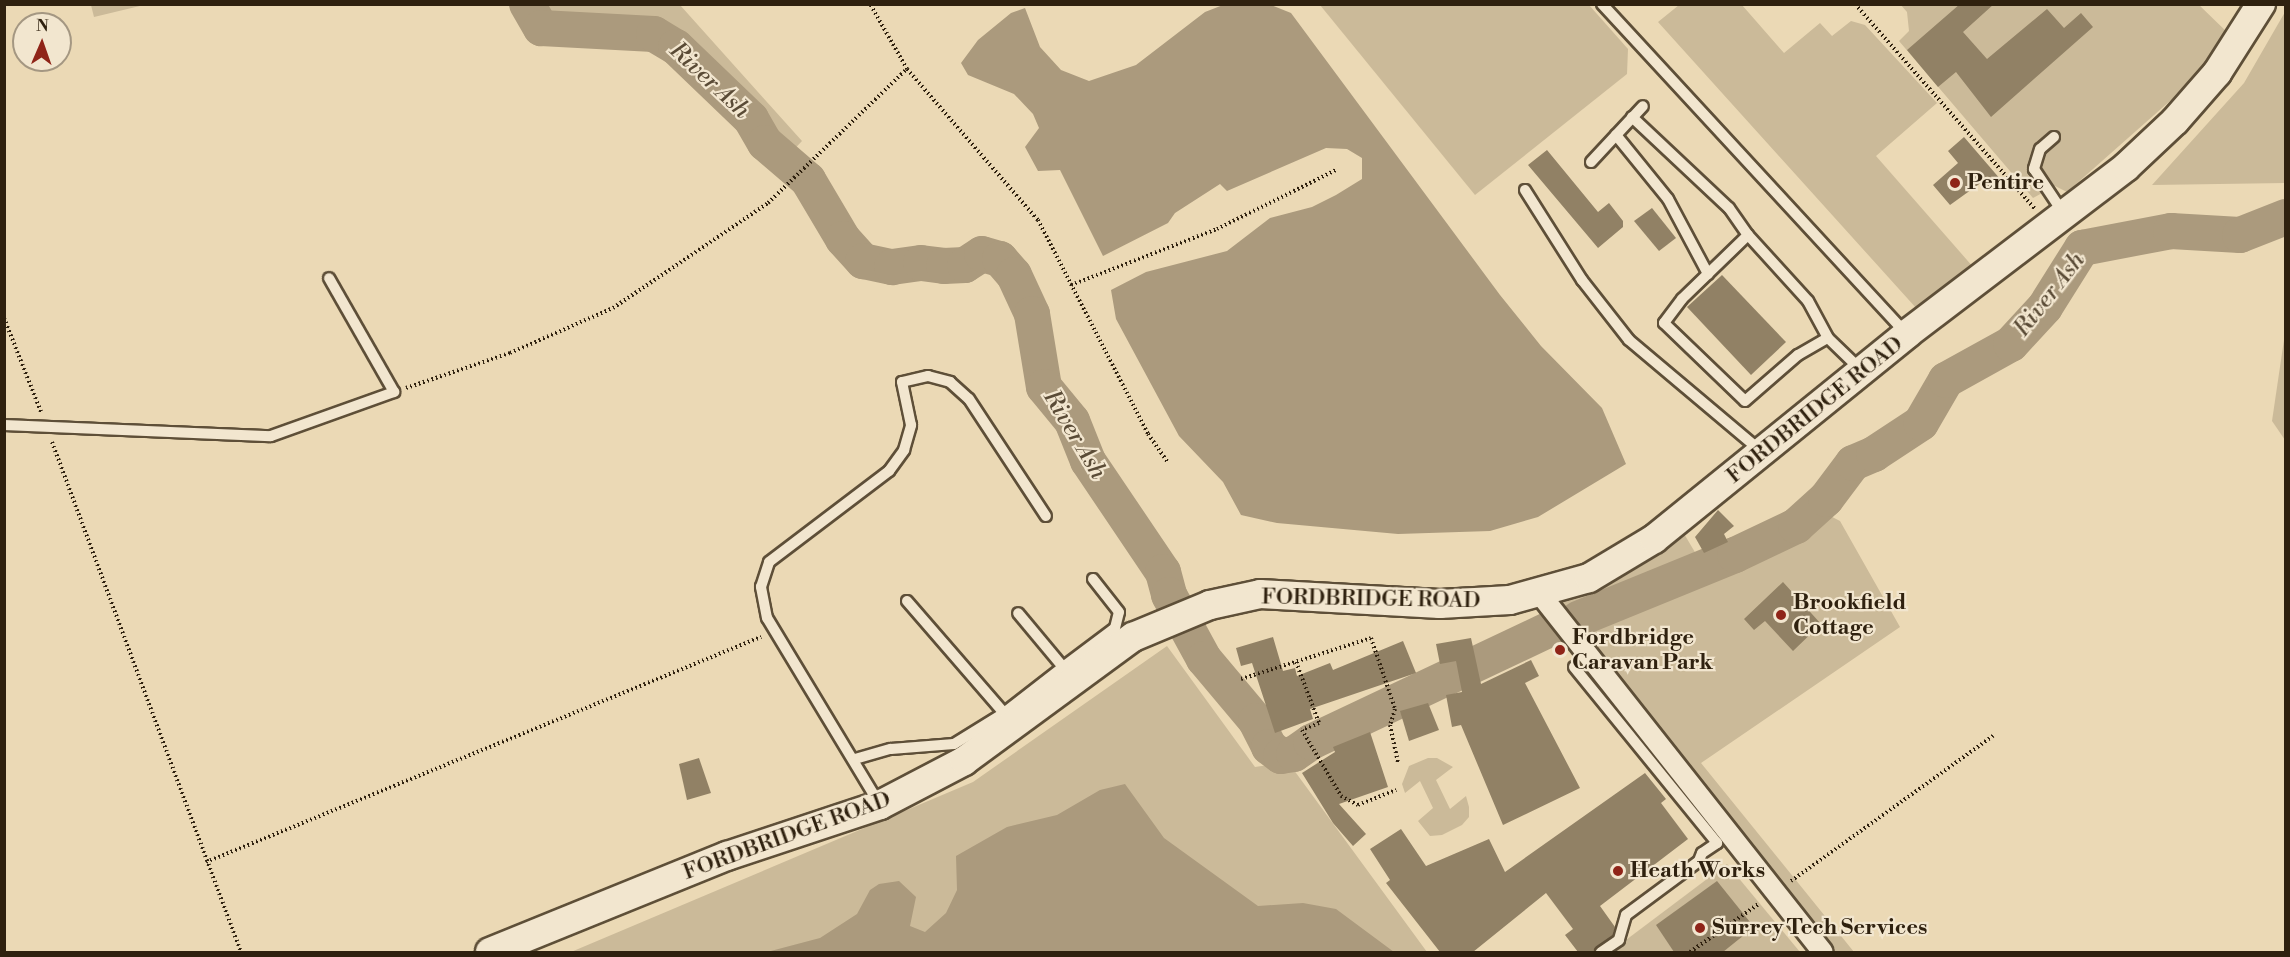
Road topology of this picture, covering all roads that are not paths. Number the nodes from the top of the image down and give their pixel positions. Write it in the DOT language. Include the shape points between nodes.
graph roads {
  1 [pos="1602,4"];
  2 [pos="2261,4"];
  3 [pos="1643,106"];
  4 [pos="1632,117"];
  5 [pos="1616,135"];
  6 [pos="2054,137"];
  7 [pos="1591,162"];
  8 [pos="1525,190"];
  9 [pos="2057,220"];
  10 [pos="1748,235"];
  11 [pos="1708,274"];
  12 [pos="329,278"];
  13 [pos="1907,334"];
  14 [pos="1828,338"];
  15 [pos="1864,373"];
  16 [pos="4,425"];
  17 [pos="1763,453"];
  18 [pos="1046,516"];
  19 [pos="1093,579"];
  20 [pos="1540,594"];
  21 [pos="907,601"];
  22 [pos="1018,613"];
  23 [pos="1574,667"];
  24 [pos="1068,673"];
  25 [pos="1004,712"];
  26 [pos="855,759"];
  27 [pos="880,805"];
  28 [pos="490,952"];
  29 [pos="1601,952"];
  30 [pos="1823,952"];
  1 -- 13 [label="lane"];
  2 -- 9 [label="street, FORDBRIDGE ROAD" via="2217,73 2175,121 2126,167"];
  3 -- 4 [label="lane"];
  4 -- 5 [label="lane"];
  4 -- 10 [label="lane" via="1730,208"];
  5 -- 7 [label="lane"];
  5 -- 11 [label="lane" via="1668,199"];
  6 -- 9 [label="lane" via="2040,149 2034,169"];
  8 -- 17 [label="lane" via="1582,280 1629,340"];
  9 -- 13 [label="street, FORDBRIDGE ROAD"];
  10 -- 11 [label="lane"];
  10 -- 14 [label="lane" via="1808,301"];
  11 -- 14 [label="lane" via="1664,323 1745,401 1798,355"];
  12 -- 16 [label="lane" via="394,392 271,436"];
  13 -- 15 [label="street, FORDBRIDGE ROAD"];
  14 -- 15 [label="lane"];
  15 -- 17 [label="street, FORDBRIDGE ROAD"];
  17 -- 20 [label="street, FORDBRIDGE ROAD" via="1654,539 1589,578"];
  18 -- 26 [label="lane" via="969,399 950,382 928,376 902,382 911,425 904,450 894,464 825,522 769,562 761,587 767,618"];
  19 -- 24 [label="lane" via="1119,612 1115,628"];
  20 -- 24 [label="street, FORDBRIDGE ROAD" via="1440,604 1260,594 1210,605 1164,622"];
  20 -- 30 [label="street"];
  21 -- 25 [label="lane"];
  22 -- 24 [label="lane"];
  23 -- 29 [label="lane" via="1717,843 1702,853 1700,861 1626,915 1619,940"];
  24 -- 25 [label="lane"];
  24 -- 27 [label="street, FORDBRIDGE ROAD" via="964,761"];
  25 -- 26 [label="lane" via="954,744 891,749"];
  26 -- 27 [label="lane"];
  27 -- 28 [label="street, FORDBRIDGE ROAD" via="727,856"];
}
